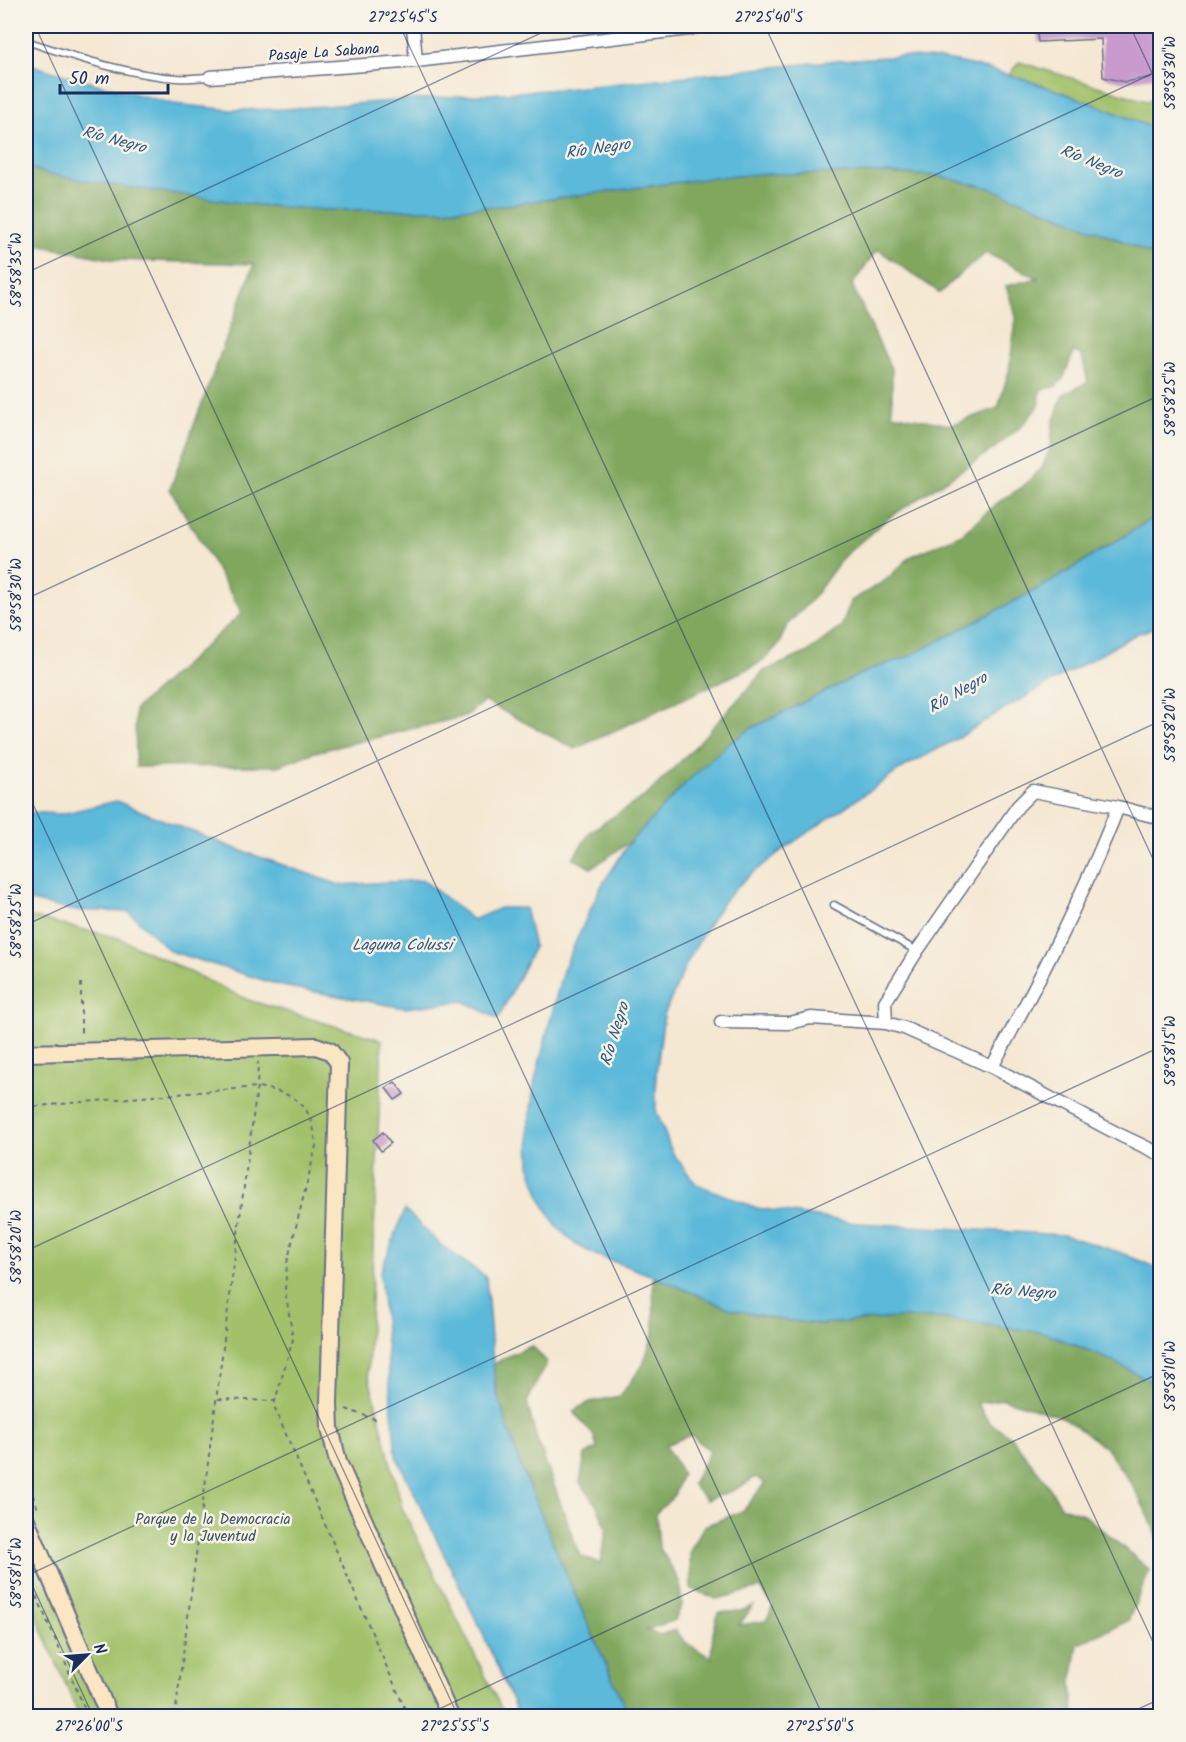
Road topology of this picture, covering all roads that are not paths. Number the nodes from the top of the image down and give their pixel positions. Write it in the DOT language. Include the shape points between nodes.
graph roads {
  1 [pos="413,26"];
  2 [pos="699,26"];
  3 [pos="26,41"];
  4 [pos="416,61"];
  5 [pos="210,77"];
  6 [pos="1118,807"];
  7 [pos="1161,818"];
  8 [pos="834,906"];
  9 [pos="917,951"];
  10 [pos="721,1022"];
  11 [pos="886,1023"];
  12 [pos="26,1053"];
  13 [pos="992,1067"];
  14 [pos="1161,1154"];
  15 [pos="26,1520"];
  16 [pos="109,1716"];
  17 [pos="450,1716"];
  1 -- 4 [label="street"];
  2 -- 4 [label="street, Pasaje La Sabana"];
  3 -- 5 [label="lane, Pasaje La Sabana" via="86,61 138,72 176,78"];
  4 -- 5 [label="street, Pasaje La Sabana"];
  6 -- 7 [label="street"];
  6 -- 9 [label="street" via="1033,791 1018,806"];
  6 -- 13 [label="street" via="1048,965"];
  8 -- 9 [label="lane"];
  9 -- 11 [label="street" via="885,1002"];
  10 -- 11 [label="street" via="789,1023 811,1018"];
  11 -- 13 [label="street"];
  12 -- 17 [label="street" via="316,1046 330,1051 339,1063 330,1428 338,1462"];
  13 -- 14 [label="street"];
  15 -- 16 [label="street"];
}
